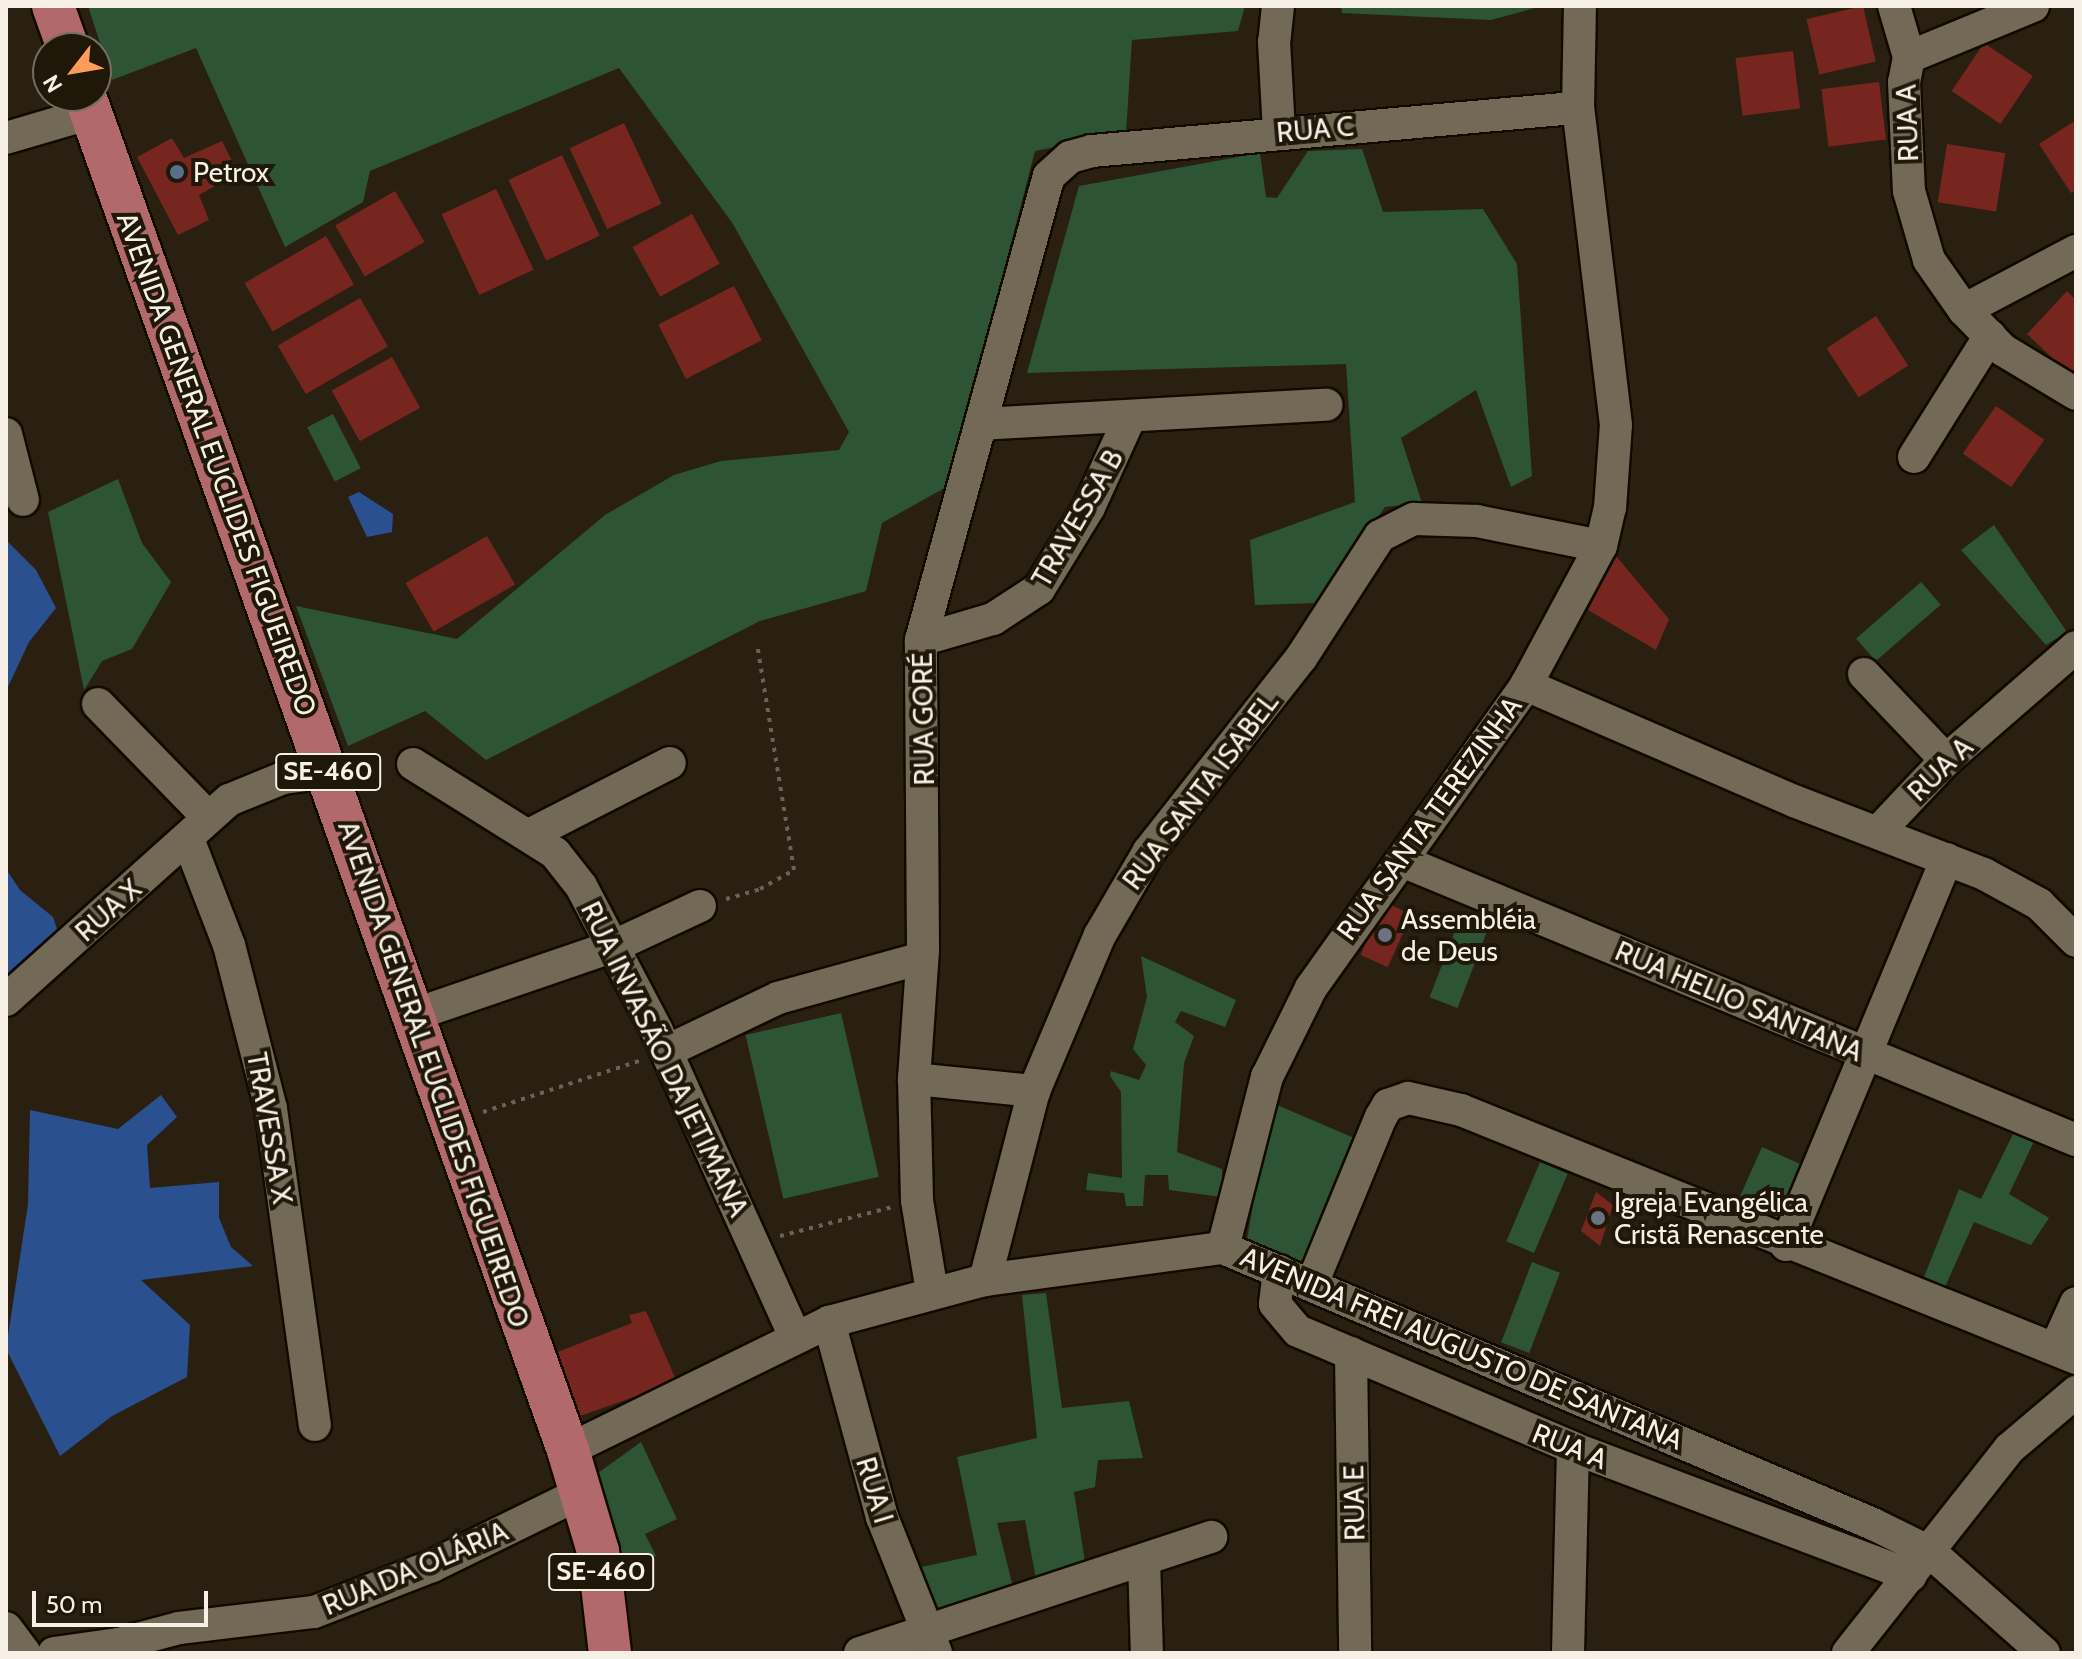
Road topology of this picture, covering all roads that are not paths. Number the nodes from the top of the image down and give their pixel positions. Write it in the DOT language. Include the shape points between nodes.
graph roads {
  1 [pos="53,6"];
  2 [pos="1278,6"];
  3 [pos="1580,6"];
  4 [pos="1894,6"];
  5 [pos="2033,6"];
  6 [pos="62,32"];
  7 [pos="1909,57"];
  8 [pos="1578,108"];
  9 [pos="69,112"];
  10 [pos="91,112"];
  11 [pos="1279,131"];
  12 [pos="6,138"];
  13 [pos="1057,166"];
  14 [pos="2076,251"];
  15 [pos="1964,310"];
  16 [pos="1990,336"];
  17 [pos="2076,394"];
  18 [pos="1326,405"];
  19 [pos="1130,417"];
  20 [pos="981,424"];
  21 [pos="6,434"];
  22 [pos="1914,457"];
  23 [pos="23,500"];
  24 [pos="1601,546"];
  25 [pos="921,640"];
  26 [pos="2076,647"];
  27 [pos="1864,674"];
  28 [pos="1526,685"];
  29 [pos="98,704"];
  30 [pos="1946,760"];
  31 [pos="670,763"];
  32 [pos="413,764"];
  33 [pos="328,772"];
  34 [pos="198,828"];
  35 [pos="1879,831"];
  36 [pos="529,835"];
  37 [pos="1947,859"];
  38 [pos="1402,861"];
  39 [pos="700,906"];
  40 [pos="2076,941"];
  41 [pos="612,947"];
  42 [pos="922,958"];
  43 [pos="6,1000"];
  44 [pos="413,1015"];
  45 [pos="667,1051"];
  46 [pos="1869,1055"];
  47 [pos="914,1079"];
  48 [pos="1034,1091"];
  49 [pos="2076,1140"];
  50 [pos="1786,1245"];
  51 [pos="1223,1248"];
  52 [pos="1279,1271"];
  53 [pos="985,1280"];
  54 [pos="1312,1284"];
  55 [pos="932,1292"];
  56 [pos="2076,1303"];
  57 [pos="829,1322"];
  58 [pos="795,1336"];
  59 [pos="1351,1353"];
  60 [pos="2066,1353"];
  61 [pos="2076,1392"];
  62 [pos="315,1425"];
  63 [pos="1573,1448"];
  64 [pos="568,1450"];
  65 [pos="581,1493"];
  66 [pos="1211,1537"];
  67 [pos="1144,1560"];
  68 [pos="1921,1564"];
  69 [pos="6,1628"];
  70 [pos="932,1641"];
  71 [pos="120,1648"];
  72 [pos="25,1653"];
  73 [pos="54,1653"];
  74 [pos="610,1653"];
  75 [pos="860,1653"];
  76 [pos="1147,1653"];
  77 [pos="1355,1653"];
  78 [pos="1568,1653"];
  79 [pos="1848,1653"];
  80 [pos="2044,1653"];
  1 -- 6 [label="main road"];
  2 -- 11 [label="street" via="1274,57"];
  3 -- 8 [label="street, RUA SANTA TEREZINHA"];
  4 -- 7 [label="street"];
  5 -- 7 [label="street, RUA A"];
  7 -- 15 [label="street, RUA A" via="1904,82 1914,215 1929,260"];
  8 -- 11 [label="street, RUA C"];
  8 -- 24 [label="street, RUA SANTA TEREZINHA" via="1616,425 1610,508"];
  9 -- 12 [label="street"];
  10 -- 33 [label="main road, AVENIDA GENERAL EUCLIDES FIGUEIREDO / SE-460"];
  11 -- 13 [label="street, RUA C" via="1092,151"];
  13 -- 20 [label="street, RUA GORÉ" via="1045,184"];
  14 -- 15 [label="street"];
  15 -- 16 [label="street, RUA A"];
  16 -- 17 [label="street, RUA A" via="2029,368"];
  16 -- 22 [label="street"];
  18 -- 19 [label="street"];
  19 -- 20 [label="street"];
  19 -- 25 [label="street, TRAVESSA B" via="1089,507 1039,589 993,619"];
  20 -- 25 [label="street, RUA GORÉ"];
  21 -- 23 [label="street"];
  24 -- 28 [label="street, RUA SANTA TEREZINHA"];
  24 -- 48 [label="street, RUA SANTA ISABEL" via="1477,521 1414,519 1380,536 1301,658 1132,876 1100,935"];
  25 -- 42 [label="street, RUA GORÉ"];
  26 -- 30 [label="street, RUA A"];
  27 -- 30 [label="street"];
  28 -- 35 [label="street" via="1794,801"];
  28 -- 38 [label="street, RUA SANTA TEREZINHA"];
  29 -- 34 [label="street"];
  30 -- 35 [label="street, RUA A"];
  31 -- 36 [label="street"];
  32 -- 36 [label="street, RUA INVASÃO DA JETIMANA"];
  33 -- 34 [label="street, RUA X" via="267,783 229,800"];
  33 -- 44 [label="main road, AVENIDA GENERAL EUCLIDES FIGUEIREDO / SE-460"];
  34 -- 43 [label="street, RUA X"];
  34 -- 62 [label="street, TRAVESSA X" via="271,1109"];
  35 -- 37 [label="street"];
  36 -- 41 [label="street, RUA INVASÃO DA JETIMANA" via="566,865"];
  37 -- 40 [label="street" via="2039,904"];
  37 -- 46 [label="street"];
  38 -- 46 [label="street, RUA HELIO SANTANA"];
  38 -- 51 [label="street, RUA SANTA TEREZINHA" via="1334,949 1267,1077"];
  39 -- 41 [label="street"];
  41 -- 44 [label="street"];
  41 -- 45 [label="street, RUA INVASÃO DA JETIMANA"];
  42 -- 45 [label="street" via="778,998"];
  42 -- 47 [label="street, RUA GORÉ"];
  44 -- 64 [label="main road, AVENIDA GENERAL EUCLIDES FIGUEIREDO / SE-460"];
  45 -- 58 [label="street, RUA INVASÃO DA JETIMANA"];
  46 -- 49 [label="street, RUA HELIO SANTANA"];
  46 -- 50 [label="street"];
  47 -- 48 [label="street"];
  47 -- 55 [label="street, RUA GORÉ" via="917,1200"];
  48 -- 53 [label="street, RUA SANTA ISABEL"];
  50 -- 54 [label="street" via="1461,1110 1408,1098 1388,1105 1381,1117"];
  50 -- 60 [label="street"];
  51 -- 52 [label="street, AVENIDA FREI AUGUSTO DE SANTANA"];
  51 -- 53 [label="street, AVENIDA FREI AUGUSTO DE SANTANA"];
  52 -- 54 [label="street, AVENIDA FREI AUGUSTO DE SANTANA"];
  52 -- 59 [label="street, RUA A" via="1274,1298 1281,1317 1293,1328"];
  53 -- 55 [label="street, AVENIDA FREI AUGUSTO DE SANTANA"];
  54 -- 68 [label="street, AVENIDA FREI AUGUSTO DE SANTANA" via="1781,1481"];
  55 -- 57 [label="street, AVENIDA FREI AUGUSTO DE SANTANA"];
  56 -- 60 [label="street"];
  57 -- 58 [label="street, AVENIDA FREI AUGUSTO DE SANTANA"];
  57 -- 70 [label="street, RUA I" via="882,1517"];
  58 -- 64 [label="street, AVENIDA FREI AUGUSTO DE SANTANA"];
  59 -- 63 [label="street, RUA A"];
  59 -- 77 [label="street, RUA E"];
  61 -- 68 [label="street" via="2010,1448"];
  63 -- 68 [label="street, RUA A"];
  63 -- 78 [label="street"];
  64 -- 65 [label="main road, AVENIDA GENERAL EUCLIDES FIGUEIREDO / SE-460"];
  65 -- 71 [label="street, RUA DA OLÁRIA" via="432,1566 342,1603 267,1621 179,1628"];
  65 -- 74 [label="main road, AVENIDA GENERAL EUCLIDES FIGUEIREDO / SE-460" via="598,1551"];
  66 -- 67 [label="street"];
  67 -- 70 [label="street"];
  67 -- 76 [label="street"];
  68 -- 79 [label="street"];
  68 -- 80 [label="street, AVENIDA FREI AUGUSTO DE SANTANA"];
  69 -- 72 [label="street"];
  70 -- 75 [label="street"];
  71 -- 73 [label="street, RUA DA OLÁRIA"];
}
